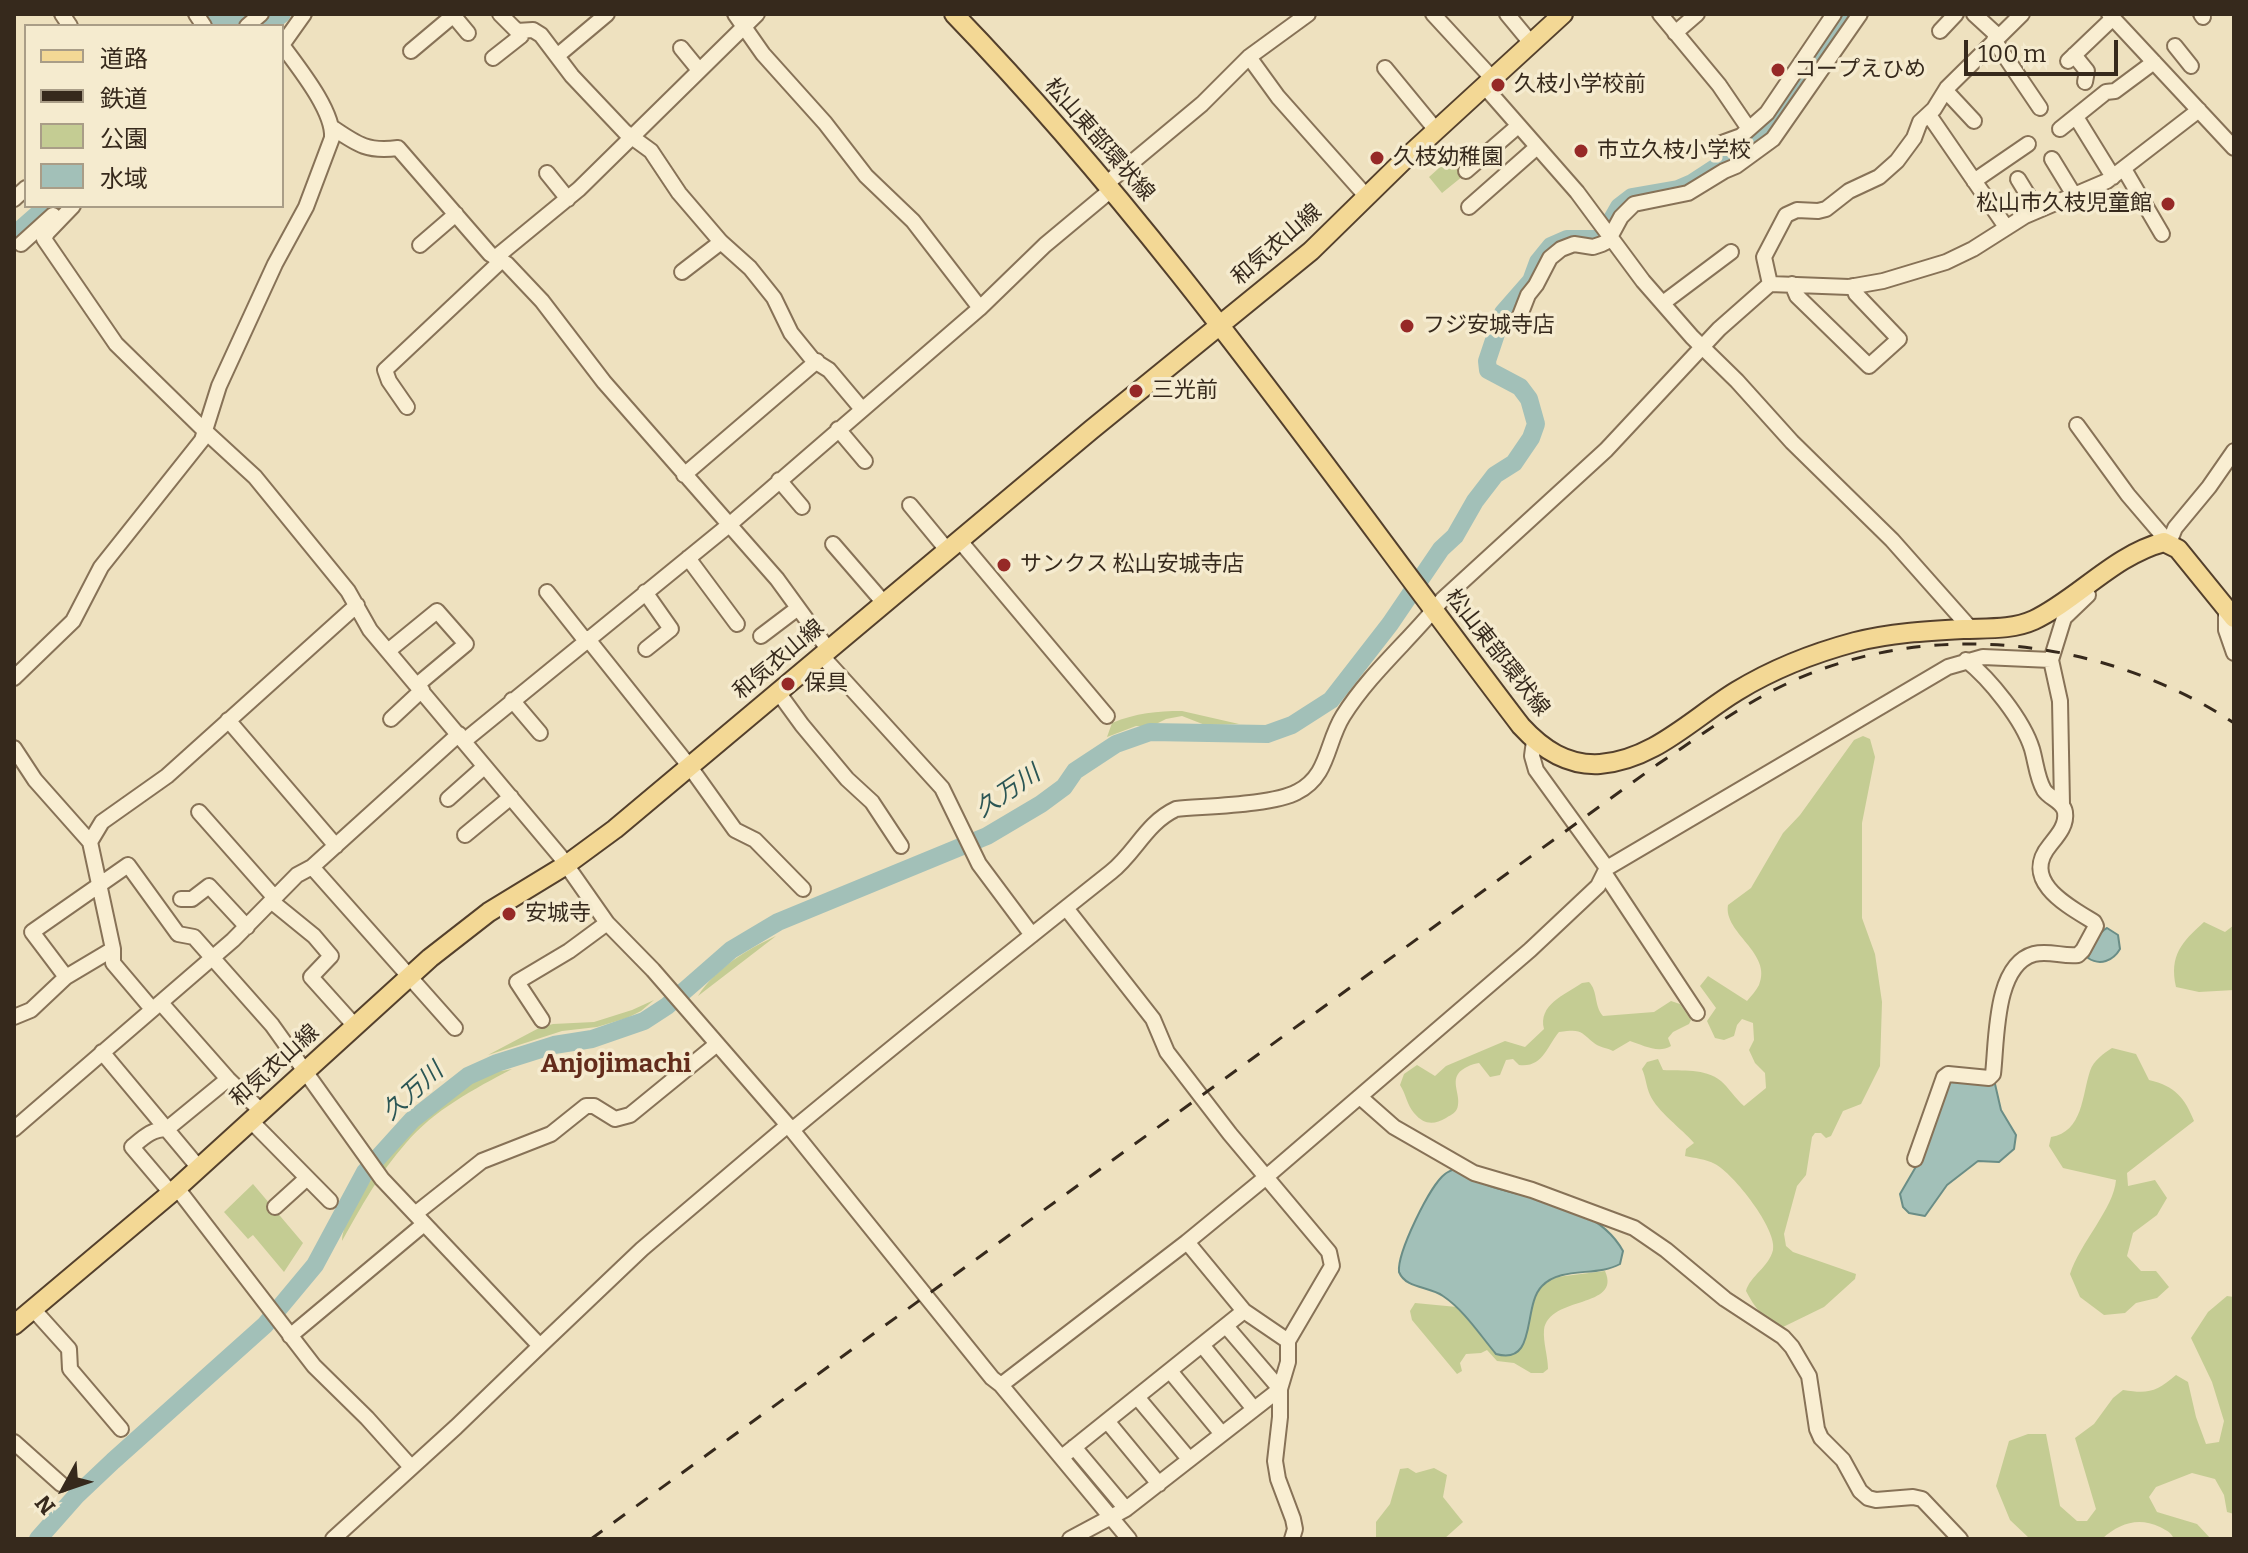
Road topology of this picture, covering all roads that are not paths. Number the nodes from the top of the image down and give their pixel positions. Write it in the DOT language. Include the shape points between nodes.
graph roads {
  1 [pos="304,14"];
  2 [pos="500,14"];
  3 [pos="607,14"];
  4 [pos="757,14"];
  5 [pos="954,14"];
  6 [pos="1308,14"];
  7 [pos="1433,14"];
  8 [pos="1507,14"];
  9 [pos="1563,14"];
  10 [pos="1660,14"];
  11 [pos="1697,14"];
  12 [pos="1834,14"];
  13 [pos="1860,14"];
  14 [pos="1956,14"];
  15 [pos="1974,14"];
  16 [pos="2022,14"];
  17 [pos="454,15"];
  18 [pos="2115,17"];
  19 [pos="740,20"];
  20 [pos="521,31"];
  21 [pos="1940,31"];
  22 [pos="468,33"];
  23 [pos="1675,33"];
  24 [pos="1996,38"];
  25 [pos="284,42"];
  26 [pos="1531,43"];
  27 [pos="2175,46"];
  28 [pos="284,48"];
  29 [pos="681,48"];
  30 [pos="411,51"];
  31 [pos="557,56"];
  32 [pos="1249,57"];
  33 [pos="493,58"];
  34 [pos="2154,62"];
  35 [pos="1385,68"];
  36 [pos="699,70"];
  37 [pos="2167,76"];
  38 [pos="1488,82"];
  39 [pos="2085,82"];
  40 [pos="1946,91"];
  41 [pos="2040,108"];
  42 [pos="2199,110"];
  43 [pos="1929,115"];
  44 [pos="2076,117"];
  45 [pos="1974,121"];
  46 [pos="1518,126"];
  47 [pos="333,128"];
  48 [pos="1749,129"];
  49 [pos="2060,129"];
  50 [pos="1436,130"];
  51 [pos="631,136"];
  52 [pos="2028,144"];
  53 [pos="1537,147"];
  54 [pos="2234,148"];
  55 [pos="2052,159"];
  56 [pos="1735,165"];
  57 [pos="1466,171"];
  58 [pos="547,173"];
  59 [pos="2118,173"];
  60 [pos="2018,179"];
  61 [pos="1974,181"];
  62 [pos="1109,187"];
  63 [pos="2074,195"];
  64 [pos="1367,197"];
  65 [pos="568,199"];
  66 [pos="1468,206"];
  67 [pos="62,208"];
  68 [pos="71,208"];
  69 [pos="2037,210"];
  70 [pos="456,214"];
  71 [pos="2006,227"];
  72 [pos="1609,232"];
  73 [pos="2162,234"];
  74 [pos="44,239"];
  75 [pos="721,242"];
  76 [pos="420,245"];
  77 [pos="18,247"];
  78 [pos="1731,252"];
  79 [pos="498,259"];
  80 [pos="682,272"];
  81 [pos="1770,284"];
  82 [pos="1792,284"];
  83 [pos="1853,286"];
  84 [pos="1663,303"];
  85 [pos="980,308"];
  86 [pos="1519,318"];
  87 [pos="1219,326"];
  88 [pos="1702,346"];
  89 [pos="817,361"];
  90 [pos="407,407"];
  91 [pos="861,408"];
  92 [pos="2077,425"];
  93 [pos="838,429"];
  94 [pos="206,432"];
  95 [pos="2234,451"];
  96 [pos="865,461"];
  97 [pos="684,475"];
  98 [pos="779,480"];
  99 [pos="910,505"];
  100 [pos="802,507"];
  101 [pos="729,525"];
  102 [pos="2169,543"];
  103 [pos="833,544"];
  104 [pos="954,546"];
  105 [pos="688,558"];
  106 [pos="2110,568"];
  107 [pos="547,592"];
  108 [pos="645,592"];
  109 [pos="884,603"];
  110 [pos="357,605"];
  111 [pos="798,608"];
  112 [pos="1430,608"];
  113 [pos="2230,613"];
  114 [pos="737,624"];
  115 [pos="1971,629"];
  116 [pos="761,636"];
  117 [pos="586,639"];
  118 [pos="646,649"];
  119 [pos="388,651"];
  120 [pos="825,652"];
  121 [pos="2234,653"];
  122 [pos="1966,660"];
  123 [pos="2051,660"];
  124 [pos="14,678"];
  125 [pos="419,688"];
  126 [pos="778,692"];
  127 [pos="512,700"];
  128 [pos="1107,716"];
  129 [pos="391,719"];
  130 [pos="228,720"];
  131 [pos="540,733"];
  132 [pos="462,738"];
  133 [pos="1534,741"];
  134 [pos="14,748"];
  135 [pos="484,767"];
  136 [pos="690,767"];
  137 [pos="511,797"];
  138 [pos="448,799"];
  139 [pos="2062,804"];
  140 [pos="199,812"];
  141 [pos="465,835"];
  142 [pos="90,842"];
  143 [pos="336,846"];
  144 [pos="901,846"];
  145 [pos="566,865"];
  146 [pos="312,867"];
  147 [pos="1606,871"];
  148 [pos="100,884"];
  149 [pos="803,889"];
  150 [pos="181,899"];
  151 [pos="273,900"];
  152 [pos="1066,908"];
  153 [pos="607,923"];
  154 [pos="247,927"];
  155 [pos="1032,935"];
  156 [pos="113,949"];
  157 [pos="213,957"];
  158 [pos="66,977"];
  159 [pos="408,978"];
  160 [pos="156,1006"];
  161 [pos="1697,1013"];
  162 [pos="14,1017"];
  163 [pos="542,1020"];
  164 [pos="355,1026"];
  165 [pos="455,1028"];
  166 [pos="717,1044"];
  167 [pos="102,1052"];
  168 [pos="304,1072"];
  169 [pos="228,1079"];
  170 [pos="1360,1097"];
  171 [pos="256,1116"];
  172 [pos="790,1128"];
  173 [pos="14,1129"];
  174 [pos="167,1129"];
  175 [pos="1915,1159"];
  176 [pos="199,1168"];
  177 [pos="307,1178"];
  178 [pos="1265,1178"];
  179 [pos="174,1190"];
  180 [pos="330,1201"];
  181 [pos="275,1207"];
  182 [pos="419,1219"];
  183 [pos="1187,1242"];
  184 [pos="33,1309"];
  185 [pos="1244,1311"];
  186 [pos="14,1325"];
  187 [pos="1226,1326"];
  188 [pos="286,1331"];
  189 [pos="1288,1341"];
  190 [pos="1202,1345"];
  191 [pos="540,1346"];
  192 [pos="1170,1371"];
  193 [pos="1001,1385"];
  194 [pos="1280,1389"];
  195 [pos="1137,1397"];
  196 [pos="1254,1409"];
  197 [pos="1107,1421"];
  198 [pos="121,1429"];
  199 [pos="1222,1434"];
  200 [pos="14,1442"];
  201 [pos="1074,1447"];
  202 [pos="1062,1457"];
  203 [pos="1189,1459"];
  204 [pos="411,1467"];
  205 [pos="61,1484"];
  206 [pos="1159,1484"];
  207 [pos="1126,1509"];
  208 [pos="1112,1517"];
  209 [pos="333,1539"];
  210 [pos="1070,1539"];
  211 [pos="1129,1539"];
  212 [pos="1292,1539"];
  213 [pos="1960,1539"];
  1 -- 25 [label="street"];
  2 -- 20 [label="street"];
  3 -- 31 [label="street"];
  4 -- 19 [label="street"];
  5 -- 62 [label="main road, 松山東部環状線"];
  6 -- 32 [label="street"];
  7 -- 38 [label="street"];
  8 -- 26 [label="street"];
  9 -- 26 [label="main road, 和気衣山線"];
  10 -- 23 [label="street"];
  11 -- 23 [label="street"];
  12 -- 48 [label="street" via="1767,113"];
  13 -- 56 [label="street" via="1783,128"];
  14 -- 21 [label="street"];
  15 -- 24 [label="street"];
  16 -- 24 [label="street"];
  17 -- 22 [label="street"];
  17 -- 30 [label="street"];
  18 -- 34 [label="street"];
  18 -- 39 [label="street" via="2071,58 2087,71"];
  19 -- 36 [label="street"];
  19 -- 85 [label="street" via="866,176 913,221"];
  20 -- 31 [label="street" via="536,31"];
  20 -- 33 [label="street"];
  23 -- 48 [label="street"];
  24 -- 40 [label="street"];
  24 -- 41 [label="street"];
  26 -- 38 [label="main road, 和気衣山線"];
  27 -- 37 [label="street" via="2189,63"];
  28 -- 47 [label="street"];
  29 -- 36 [label="street"];
  31 -- 51 [label="street"];
  32 -- 62 [label="street"];
  32 -- 64 [label="street"];
  34 -- 37 [label="street"];
  34 -- 44 [label="street"];
  35 -- 50 [label="street"];
  36 -- 51 [label="street"];
  37 -- 42 [label="street"];
  38 -- 46 [label="street"];
  38 -- 50 [label="main road, 和気衣山線"];
  40 -- 43 [label="street"];
  40 -- 45 [label="street"];
  42 -- 54 [label="street"];
  42 -- 59 [label="street"];
  43 -- 61 [label="street"];
  43 -- 81 [label="street" via="1879,177 1826,209 1786,215 1764,257"];
  44 -- 49 [label="street"];
  44 -- 59 [label="street"];
  46 -- 53 [label="street"];
  46 -- 57 [label="street"];
  47 -- 70 [label="street" via="362,146 398,148"];
  47 -- 94 [label="street" via="306,207 219,386"];
  48 -- 56 [label="street" via="1718,143"];
  50 -- 64 [label="main road, 和気衣山線"];
  51 -- 65 [label="street"];
  51 -- 75 [label="street" via="651,151"];
  52 -- 61 [label="street"];
  53 -- 66 [label="street" via="1498,187"];
  53 -- 72 [label="street"];
  55 -- 63 [label="street"];
  56 -- 72 [label="street" via="1688,193 1634,204"];
  58 -- 65 [label="street"];
  59 -- 63 [label="street"];
  59 -- 73 [label="street"];
  60 -- 69 [label="street"];
  61 -- 71 [label="street"];
  62 -- 85 [label="street"];
  62 -- 87 [label="main road, 松山東部環状線"];
  63 -- 69 [label="street"];
  64 -- 87 [label="main road, 和気衣山線"];
  65 -- 79 [label="street"];
  67 -- 77 [label="street"];
  68 -- 74 [label="street"];
  69 -- 71 [label="street"];
  70 -- 76 [label="street"];
  70 -- 79 [label="street"];
  71 -- 83 [label="street" via="1946,262"];
  72 -- 84 [label="street"];
  72 -- 86 [label="street" via="1608,241 1593,247 1574,244 1550,258"];
  74 -- 77 [label="street"];
  74 -- 94 [label="street" via="116,344"];
  75 -- 80 [label="street"];
  75 -- 89 [label="street" via="750,268 774,298 791,333"];
  78 -- 84 [label="street"];
  79 -- 90 [label="street" via="385,370"];
  79 -- 97 [label="street" via="542,301"];
  81 -- 82 [label="street"];
  81 -- 88 [label="street"];
  82 -- 83 [label="street"];
  82 -- 83 [label="street" via="1797,296 1869,366 1899,339"];
  84 -- 88 [label="street"];
  85 -- 91 [label="street"];
  87 -- 104 [label="main road, 和気衣山線"];
  87 -- 112 [label="main road, 松山東部環状線"];
  88 -- 112 [label="street" via="1606,450"];
  88 -- 115 [label="street" via="1892,540"];
  89 -- 91 [label="street"];
  89 -- 97 [label="street"];
  91 -- 93 [label="street"];
  92 -- 102 [label="street"];
  93 -- 96 [label="street"];
  93 -- 98 [label="street"];
  94 -- 110 [label="street" via="255,477"];
  94 -- 124 [label="street" via="101,567 73,621"];
  95 -- 102 [label="street"];
  97 -- 101 [label="street"];
  98 -- 100 [label="street"];
  98 -- 101 [label="street"];
  99 -- 104 [label="street"];
  101 -- 105 [label="street"];
  101 -- 111 [label="street"];
  102 -- 106 [label="main road, 松山東部環状線"];
  102 -- 113 [label="main road"];
  103 -- 109 [label="street"];
  104 -- 109 [label="main road, 和気衣山線"];
  104 -- 128 [label="street"];
  105 -- 108 [label="street"];
  105 -- 114 [label="street"];
  106 -- 115 [label="main road, 松山東部環状線" via="2036,619"];
  106 -- 123 [label="street" via="2107,581 2064,618"];
  107 -- 117 [label="street"];
  108 -- 117 [label="street"];
  108 -- 118 [label="street" via="671,629"];
  109 -- 120 [label="main road, 和気衣山線"];
  110 -- 119 [label="street"];
  110 -- 130 [label="street"];
  111 -- 116 [label="street"];
  111 -- 120 [label="street"];
  112 -- 133 [label="main road, 松山東部環状線"];
  112 -- 152 [label="street" via="1347,710 1323,767 1304,788 1272,799 1166,814 1120,865"];
  113 -- 121 [label="street" via="2226,630"];
  115 -- 133 [label="main road, 松山東部環状線" via="1886,635 1819,654 1737,691 1664,742 1614,761 1567,760"];
  117 -- 127 [label="street"];
  117 -- 136 [label="street"];
  119 -- 125 [label="street"];
  119 -- 125 [label="street" via="437,611 466,644"];
  120 -- 126 [label="main road, 和気衣山線"];
  120 -- 155 [label="street" via="875,717 930,771 973,852"];
  122 -- 123 [label="street"];
  122 -- 139 [label="street" via="2023,730 2045,793"];
  122 -- 147 [label="street"];
  123 -- 139 [label="street" via="2060,701"];
  125 -- 129 [label="street"];
  125 -- 132 [label="street"];
  126 -- 136 [label="main road, 和気衣山線"];
  126 -- 144 [label="street" via="847,779 872,802"];
  127 -- 131 [label="street"];
  127 -- 132 [label="street"];
  130 -- 142 [label="street" via="167,776 102,822"];
  130 -- 143 [label="street"];
  132 -- 135 [label="street"];
  132 -- 143 [label="street"];
  133 -- 147 [label="street" via="1536,770"];
  134 -- 142 [label="street"];
  135 -- 137 [label="street"];
  135 -- 138 [label="street"];
  136 -- 145 [label="main road, 和気衣山線"];
  136 -- 149 [label="street" via="735,830 755,840"];
  137 -- 141 [label="street"];
  137 -- 145 [label="street"];
  139 -- 175 [label="street" via="2064,823 2044,852 2043,879 2059,901 2096,926 2078,955 2034,954 2014,967 2004,989 1993,1074 1982,1079 1944,1077"];
  140 -- 151 [label="street"];
  142 -- 148 [label="street"];
  143 -- 146 [label="street"];
  145 -- 153 [label="street"];
  145 -- 159 [label="main road, 和気衣山線" via="489,912"];
  146 -- 151 [label="street"];
  146 -- 159 [label="street"];
  147 -- 161 [label="street"];
  147 -- 170 [label="street" via="1598,886 1530,950"];
  148 -- 156 [label="street"];
  148 -- 157 [label="street" via="128,865 178,934 194,937"];
  148 -- 158 [label="street" via="32,932"];
  150 -- 154 [label="street" via="192,899 209,886"];
  151 -- 154 [label="street"];
  151 -- 164 [label="street" via="331,956 311,977"];
  152 -- 155 [label="street"];
  152 -- 178 [label="street" via="1153,1019 1167,1052"];
  153 -- 163 [label="street" via="517,982"];
  153 -- 166 [label="street"];
  154 -- 157 [label="street"];
  155 -- 172 [label="street"];
  156 -- 158 [label="street"];
  156 -- 160 [label="street" via="113,963"];
  157 -- 160 [label="street"];
  157 -- 168 [label="street" via="272,1025"];
  158 -- 162 [label="street" via="31,1010"];
  159 -- 164 [label="main road, 和気衣山線"];
  159 -- 165 [label="street"];
  160 -- 167 [label="street"];
  160 -- 169 [label="street"];
  164 -- 168 [label="main road, 和気衣山線"];
  166 -- 172 [label="street"];
  166 -- 182 [label="street" via="630,1115 615,1119 586,1106 551,1134 482,1161"];
  167 -- 173 [label="street"];
  167 -- 174 [label="street"];
  168 -- 171 [label="main road, 和気衣山線"];
  168 -- 182 [label="street" via="363,1155"];
  169 -- 171 [label="street"];
  169 -- 174 [label="street"];
  170 -- 178 [label="street"];
  170 -- 213 [label="street" via="1394,1127 1474,1173 1634,1228 1666,1250 1792,1347 1809,1376 1821,1438 1843,1460 1860,1491 1876,1500 1922,1499"];
  171 -- 176 [label="main road, 和気衣山線"];
  171 -- 177 [label="street"];
  172 -- 191 [label="street" via="642,1249"];
  172 -- 193 [label="street"];
  174 -- 176 [label="street"];
  174 -- 179 [label="street" via="148,1133 132,1147"];
  176 -- 179 [label="main road, 和気衣山線"];
  177 -- 180 [label="street"];
  177 -- 181 [label="street"];
  178 -- 183 [label="street"];
  178 -- 189 [label="street" via="1333,1260"];
  179 -- 184 [label="main road, 和気衣山線"];
  179 -- 188 [label="street"];
  182 -- 188 [label="street"];
  182 -- 191 [label="street"];
  183 -- 185 [label="street"];
  183 -- 193 [label="street"];
  184 -- 186 [label="main road, 和気衣山線"];
  184 -- 198 [label="street" via="69,1349 70,1369"];
  185 -- 187 [label="street"];
  185 -- 189 [label="street"];
  187 -- 190 [label="street"];
  187 -- 194 [label="street"];
  188 -- 204 [label="street"];
  189 -- 194 [label="street"];
  190 -- 192 [label="street"];
  190 -- 196 [label="street"];
  191 -- 204 [label="street"];
  192 -- 195 [label="street"];
  192 -- 199 [label="street"];
  193 -- 202 [label="street"];
  194 -- 196 [label="street"];
  194 -- 212 [label="street" via="1275,1461 1293,1519"];
  195 -- 197 [label="street"];
  195 -- 203 [label="street"];
  196 -- 199 [label="street"];
  197 -- 201 [label="street"];
  197 -- 206 [label="street"];
  199 -- 203 [label="street"];
  200 -- 205 [label="street"];
  201 -- 202 [label="street"];
  201 -- 207 [label="street"];
  202 -- 208 [label="street"];
  203 -- 206 [label="street"];
  204 -- 209 [label="street"];
  206 -- 207 [label="street"];
  207 -- 208 [label="street"];
  208 -- 210 [label="street"];
  208 -- 211 [label="street"];
}
